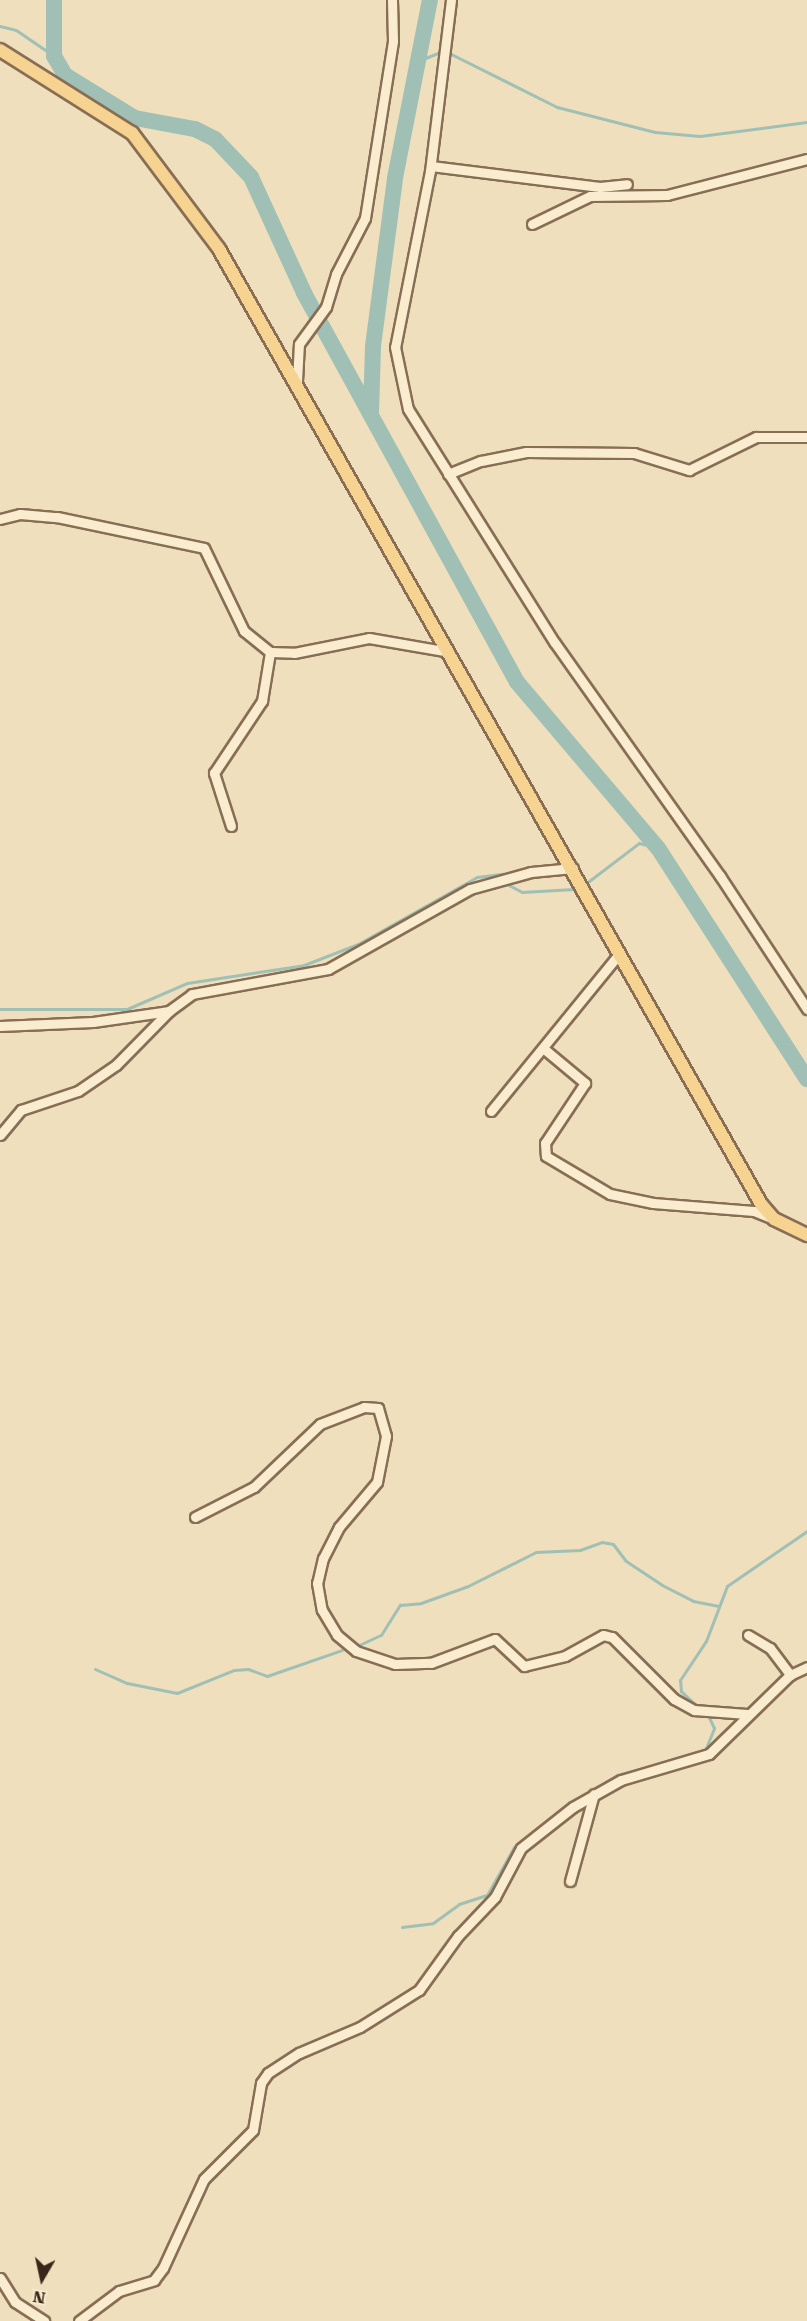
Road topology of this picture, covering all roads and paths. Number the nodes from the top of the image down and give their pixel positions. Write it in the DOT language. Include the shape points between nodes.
graph roads {
  1 [pos="392,0"];
  2 [pos="451,0"];
  3 [pos="0,50"];
  4 [pos="807,159"];
  5 [pos="431,166"];
  6 [pos="627,184"];
  7 [pos="532,224"];
  8 [pos="297,381"];
  9 [pos="807,437"];
  10 [pos="448,474"];
  11 [pos="0,519"];
  12 [pos="270,652"];
  13 [pos="449,652"];
  14 [pos="231,826"];
  15 [pos="573,868"];
  16 [pos="619,954"];
  17 [pos="807,1009"];
  18 [pos="169,1011"];
  19 [pos="0,1026"];
  20 [pos="543,1048"];
  21 [pos="491,1111"];
  22 [pos="0,1135"];
  23 [pos="774,1219"];
  24 [pos="807,1235"];
  25 [pos="195,1517"];
  26 [pos="748,1635"];
  27 [pos="807,1667"];
  28 [pos="790,1675"];
  29 [pos="747,1714"];
  30 [pos="594,1794"];
  31 [pos="570,1881"];
  32 [pos="0,2278"];
  33 [pos="44,2321"];
  34 [pos="78,2321"];
  1 -- 8 [label="street" via="393,41 364,218 336,274 326,307 299,344"];
  2 -- 5 [label="street"];
  3 -- 8 [label="main road" via="105,112 156,159 219,249"];
  4 -- 7 [label="street" via="667,195 590,196"];
  5 -- 6 [label="street" via="600,187"];
  5 -- 10 [label="street" via="395,361 408,409"];
  8 -- 13 [label="main road"];
  9 -- 10 [label="street" via="756,437 689,470 634,453 526,452 481,461"];
  10 -- 17 [label="street" via="555,644 736,899"];
  11 -- 12 [label="street" via="20,514 57,517 204,548 244,631"];
  12 -- 13 [label="street" via="294,653 369,638"];
  12 -- 14 [label="street" via="262,701 214,773"];
  13 -- 15 [label="main road"];
  15 -- 16 [label="main road"];
  15 -- 18 [label="street" via="531,872 470,889 328,969 203,989"];
  16 -- 20 [label="street"];
  16 -- 23 [label="main road" via="761,1204"];
  18 -- 19 [label="street" via="93,1022"];
  18 -- 22 [label="street" via="116,1065 78,1091 21,1110"];
  20 -- 21 [label="street"];
  20 -- 23 [label="street" via="585,1083 545,1143 546,1156 610,1194 653,1203 754,1211"];
  23 -- 24 [label="main road"];
  25 -- 29 [label="street" via="254,1487 320,1424 364,1407 378,1408 386,1436 377,1482 339,1527 323,1558 317,1583 322,1610 337,1635 356,1651 395,1664 431,1664 495,1639 524,1666 566,1656 603,1635 612,1637 674,1699 694,1710"];
  26 -- 28 [label="street" via="770,1648"];
  27 -- 28 [label="street"];
  28 -- 29 [label="street"];
  29 -- 30 [label="street" via="709,1754 644,1772"];
  30 -- 31 [label="street"];
  30 -- 34 [label="street" via="520,1848 495,1897 458,1936 419,1990 368,2023 268,2073 261,2083 253,2130 204,2179 154,2280 119,2291"];
  32 -- 33 [label="street" via="15,2302"];
}
